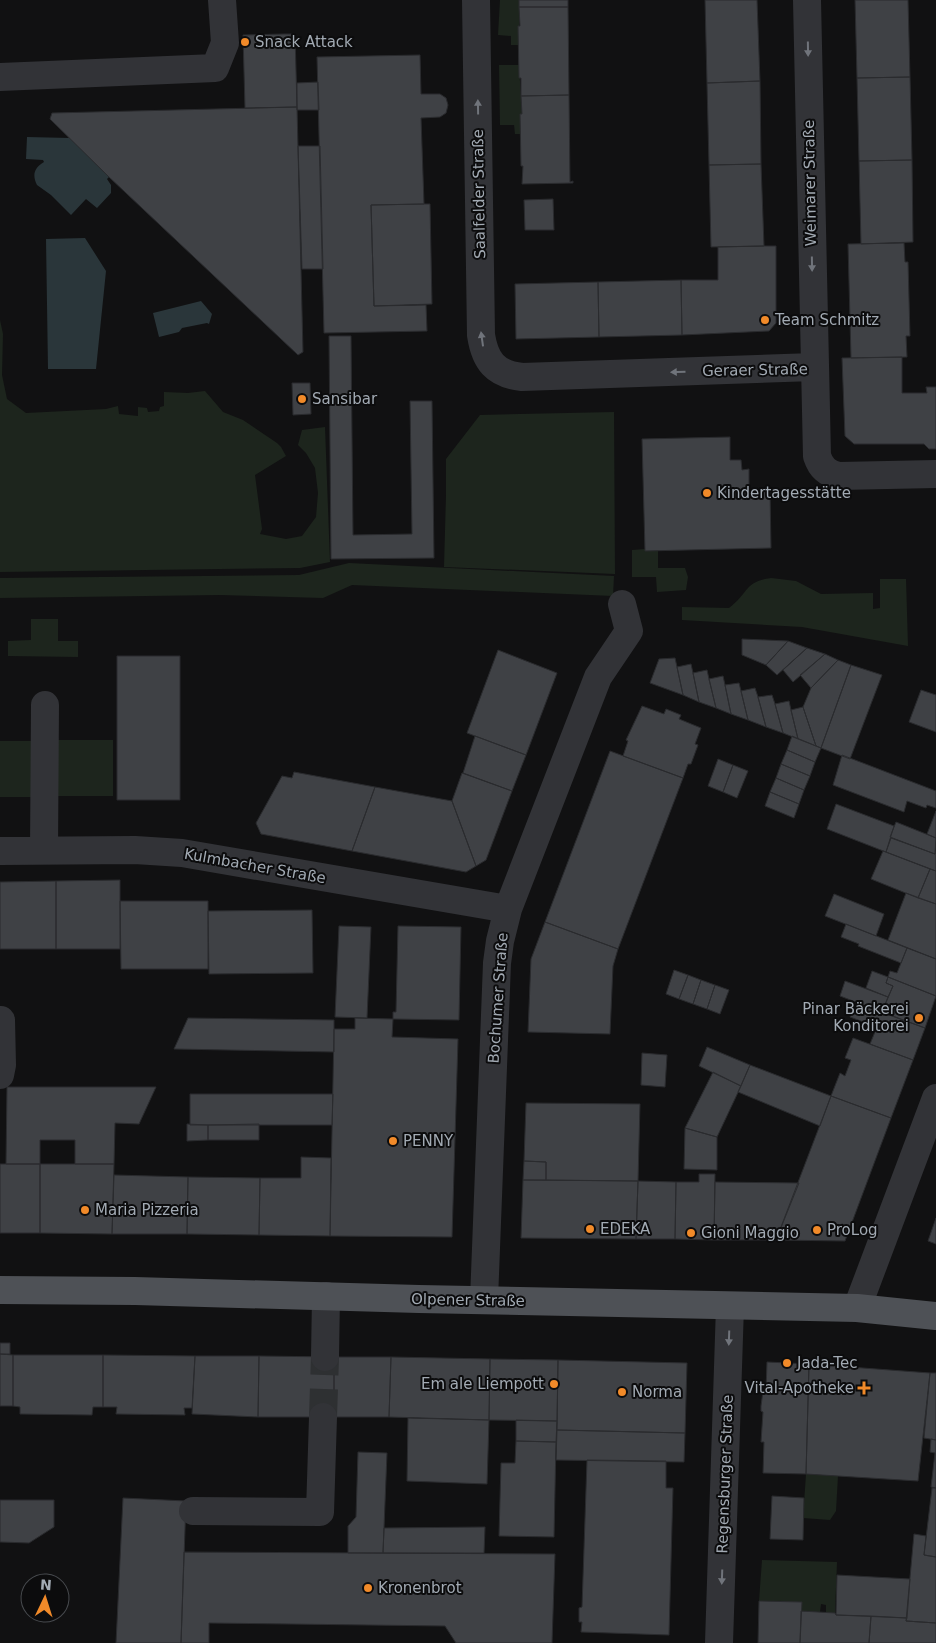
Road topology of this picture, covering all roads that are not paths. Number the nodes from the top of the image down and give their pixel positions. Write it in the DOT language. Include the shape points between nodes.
graph roads {
  1 [pos="222,0"];
  2 [pos="476,0"];
  3 [pos="806,0"];
  4 [pos="0,77"];
  5 [pos="814,367"];
  6 [pos="510,376"];
  7 [pos="936,474"];
  8 [pos="622,604"];
  9 [pos="45,706"];
  10 [pos="44,850"];
  11 [pos="0,851"];
  12 [pos="508,909"];
  13 [pos="2,1020"];
  14 [pos="0,1075"];
  15 [pos="936,1098"];
  16 [pos="0,1290"];
  17 [pos="326,1296"];
  18 [pos="484,1300"];
  19 [pos="730,1306"];
  20 [pos="857,1308"];
  21 [pos="936,1316"];
  22 [pos="325,1357"];
  23 [pos="323,1417"];
  24 [pos="193,1511"];
  25 [pos="719,1643"];
  1 -- 4 [label="street" via="225,43 214,68"];
  6 -- 2 [label="street, Saalfelder Straße, one-way" via="487,359 481,335"];
  3 -- 5 [label="street, Weimarer Straße, one-way"];
  5 -- 6 [label="street, Geraer Straße, one-way"];
  5 -- 7 [label="street, Geraer Straße" via="817,456 825,470 848,476"];
  8 -- 12 [label="street, Bochumer Straße" via="629,631 598,677"];
  9 -- 10 [label="street"];
  10 -- 11 [label="street, Kulmbacher Straße"];
  10 -- 12 [label="street, Kulmbacher Straße" via="182,853"];
  12 -- 18 [label="street, Bochumer Straße" via="498,958"];
  13 -- 14 [label="street"];
  15 -- 20 [label="street"];
  16 -- 17 [label="main road, Olpener Straße"];
  17 -- 18 [label="main road, Olpener Straße"];
  17 -- 22 [label="street"];
  18 -- 19 [label="main road, Olpener Straße"];
  19 -- 20 [label="main road, Olpener Straße"];
  19 -- 25 [label="street, Regensburger Straße, one-way"];
  20 -- 21 [label="main road, Olpener Straße"];
  23 -- 24 [label="street" via="320,1512"];
}
